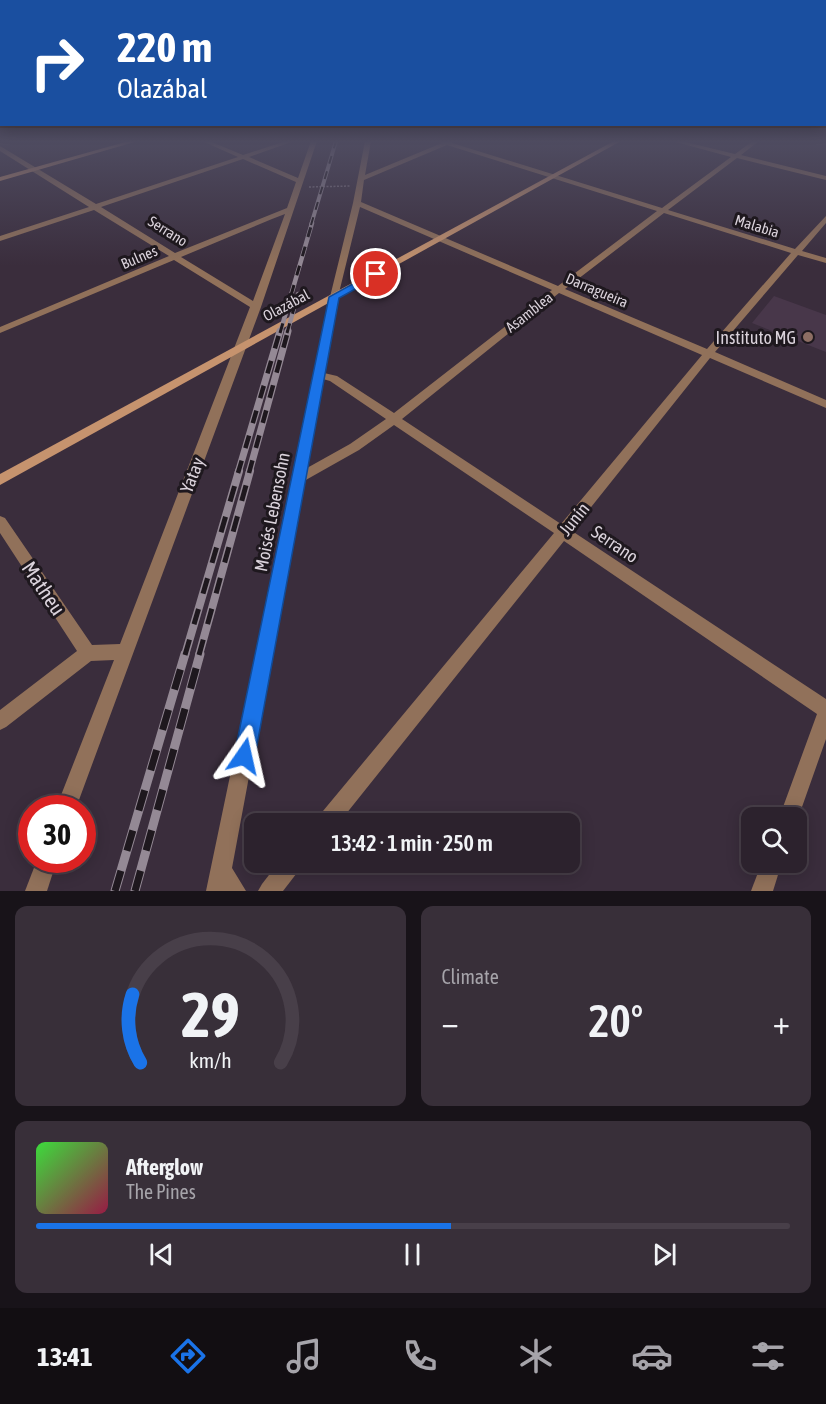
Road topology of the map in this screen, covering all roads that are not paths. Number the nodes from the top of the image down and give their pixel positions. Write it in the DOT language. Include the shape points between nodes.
graph roads {
  1 [pos="58,183"];
  2 [pos="167,183"];
  3 [pos="296,183"];
  4 [pos="360,183"];
  5 [pos="543,183"];
  6 [pos="575,183"];
  7 [pos="701,183"];
  8 [pos="299,184"];
  9 [pos="357,203"];
  10 [pos="97,206"];
  11 [pos="289,210"];
  12 [pos="664,211"];
  13 [pos="826,218"];
  14 [pos="0,239"];
  15 [pos="439,239"];
  16 [pos="797,252"];
  17 [pos="177,256"];
  18 [pos="826,261"];
  19 [pos="558,289"];
  20 [pos="334,297"];
  21 [pos="256,306"];
  22 [pos="0,330"];
  23 [pos="241,347"];
  24 [pos="708,354"];
  25 [pos="320,375"];
  26 [pos="826,404"];
  27 [pos="394,418"];
  28 [pos="298,478"];
  29 [pos="0,480"];
  30 [pos="0,522"];
  31 [pos="564,531"];
  32 [pos="125,652"];
  33 [pos="88,653"];
  34 [pos="826,709"];
  35 [pos="826,714"];
  36 [pos="0,721"];
  37 [pos="71,795"];
  38 [pos="793,807"];
  39 [pos="334,813"];
  40 [pos="42,873"];
  41 [pos="284,873"];
  42 [pos="768,873"];
  43 [pos="219,881"];
  44 [pos="36,891"];
  45 [pos="235,891"];
  46 [pos="269,891"];
  47 [pos="762,891"];
  1 -- 10 [label="street, Serrano"];
  2 -- 10 [label="street"];
  3 -- 8 [label="street"];
  4 -- 9 [label="street, Moisés Lebensohn"];
  5 -- 15 [label="street, Olazábal"];
  6 -- 12 [label="street, Malabia"];
  7 -- 12 [label="street, Asamblea"];
  8 -- 11 [label="street, Yatay"];
  9 -- 15 [label="street, Darragueira"];
  9 -- 20 [label="street, Moisés Lebensohn"];
  10 -- 14 [label="street"];
  10 -- 17 [label="street, Serrano"];
  11 -- 17 [label="street, Bulnes"];
  11 -- 21 [label="street, Yatay"];
  12 -- 16 [label="street, Malabia"];
  12 -- 19 [label="street, Asamblea"];
  13 -- 16 [label="street, Junín"];
  15 -- 19 [label="street, Darragueira"];
  15 -- 20 [label="street, Olazábal"];
  16 -- 18 [label="street, Malabia"];
  16 -- 24 [label="street, Junín"];
  17 -- 21 [label="street, Serrano"];
  17 -- 22 [label="street, Bulnes"];
  19 -- 24 [label="street, Darragueira"];
  19 -- 27 [label="street, Asamblea"];
  20 -- 23 [label="street, Olazábal"];
  20 -- 25 [label="street, Moisés Lebensohn"];
  21 -- 23 [label="street, Yatay"];
  23 -- 29 [label="street, Olazábal"];
  23 -- 32 [label="street, Yatay"];
  24 -- 26 [label="street, Darragueira"];
  24 -- 31 [label="street, Junín"];
  25 -- 27 [label="street, Serrano" via="333,378"];
  25 -- 28 [label="street, Moisés Lebensohn"];
  27 -- 28 [label="street, Asamblea" via="329,464"];
  27 -- 31 [label="street, Serrano"];
  28 -- 43 [label="street, Moisés Lebensohn"];
  30 -- 33 [label="street, Matheu"];
  31 -- 34 [label="street, Serrano"];
  31 -- 39 [label="street, Junín"];
  32 -- 33 [label="street"];
  32 -- 37 [label="street, Yatay"];
  33 -- 36 [label="street"];
  35 -- 38 [label="street"];
  40 -- 44 [label="street"];
  41 -- 46 [label="street"];
  42 -- 47 [label="street"];
  43 -- 45 [label="street"];
}
